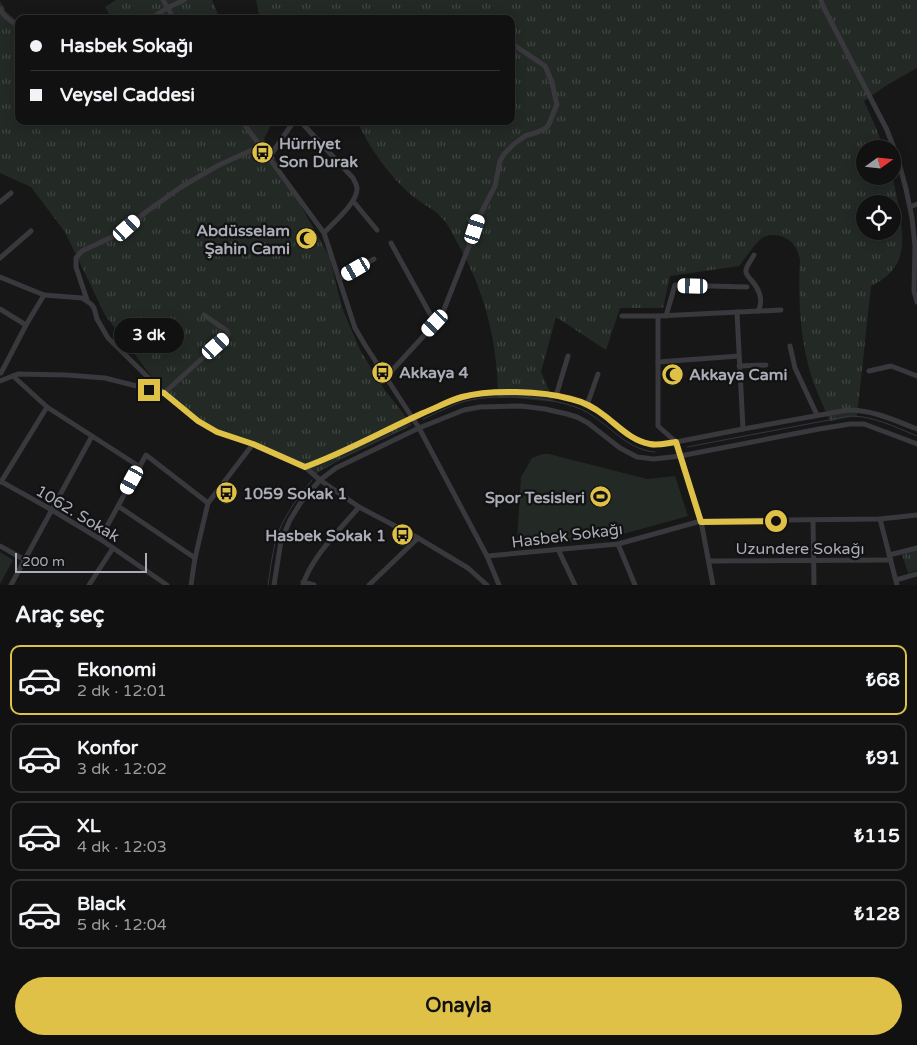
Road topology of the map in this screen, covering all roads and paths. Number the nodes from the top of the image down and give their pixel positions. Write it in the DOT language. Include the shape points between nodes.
graph roads {
  1 [pos="184,0"];
  2 [pos="821,0"];
  3 [pos="165,3"];
  4 [pos="1,12"];
  5 [pos="154,15"];
  6 [pos="172,15"];
  7 [pos="15,24"];
  8 [pos="515,46"];
  9 [pos="245,125"];
  10 [pos="291,125"];
  11 [pos="304,125"];
  12 [pos="260,147"];
  13 [pos="268,159"];
  14 [pos="10,193"];
  15 [pos="353,201"];
  16 [pos="0,202"];
  17 [pos="917,204"];
  18 [pos="910,207"];
  19 [pos="31,230"];
  20 [pos="377,230"];
  21 [pos="324,233"];
  22 [pos="390,243"];
  23 [pos="916,249"];
  24 [pos="754,255"];
  25 [pos="0,258"];
  26 [pos="374,259"];
  27 [pos="0,277"];
  28 [pos="339,279"];
  29 [pos="747,287"];
  30 [pos="44,295"];
  31 [pos="87,300"];
  32 [pos="917,302"];
  33 [pos="0,309"];
  34 [pos="781,310"];
  35 [pos="758,311"];
  36 [pos="737,312"];
  37 [pos="204,315"];
  38 [pos="622,316"];
  39 [pos="658,316"];
  40 [pos="666,316"];
  41 [pos="435,323"];
  42 [pos="26,325"];
  43 [pos="790,346"];
  44 [pos="568,356"];
  45 [pos="739,356"];
  46 [pos="658,362"];
  47 [pos="766,365"];
  48 [pos="739,366"];
  49 [pos="869,371"];
  50 [pos="0,373"];
  51 [pos="598,374"];
  52 [pos="917,376"];
  53 [pos="10,377"];
  54 [pos="386,377"];
  55 [pos="0,381"];
  56 [pos="164,393"];
  57 [pos="556,396"];
  58 [pos="587,405"];
  59 [pos="47,407"];
  60 [pos="817,415"];
  61 [pos="413,418"];
  62 [pos="419,428"];
  63 [pos="743,429"];
  64 [pos="917,429"];
  65 [pos="92,436"];
  66 [pos="676,442"];
  67 [pos="253,444"];
  68 [pos="917,444"];
  69 [pos="680,456"];
  70 [pos="140,467"];
  71 [pos="305,467"];
  72 [pos="320,480"];
  73 [pos="1,482"];
  74 [pos="208,504"];
  75 [pos="118,506"];
  76 [pos="359,507"];
  77 [pos="52,510"];
  78 [pos="917,515"];
  79 [pos="880,519"];
  80 [pos="813,520"];
  81 [pos="701,522"];
  82 [pos="418,538"];
  83 [pos="100,539"];
  84 [pos="618,544"];
  85 [pos="0,546"];
  86 [pos="112,548"];
  87 [pos="917,548"];
  88 [pos="558,549"];
  89 [pos="487,556"];
  90 [pos="195,558"];
  91 [pos="890,558"];
  92 [pos="25,560"];
  93 [pos="709,561"];
  94 [pos="814,561"];
  95 [pos="917,574"];
  96 [pos="896,582"];
  97 [pos="303,584"];
  98 [pos="12,585"];
  99 [pos="89,585"];
  100 [pos="167,585"];
  101 [pos="191,585"];
  102 [pos="274,585"];
  103 [pos="314,585"];
  104 [pos="369,585"];
  105 [pos="487,585"];
  106 [pos="499,585"];
  107 [pos="575,585"];
  108 [pos="636,585"];
  109 [pos="713,585"];
  110 [pos="814,585"];
  1 -- 3 [label="street"];
  2 -- 18 [label="street" via="887,130"];
  3 -- 5 [label="street"];
  3 -- 6 [label="street"];
  4 -- 7 [label="street"];
  8 -- 41 [label="street" via="545,66 556,104 546,128 525,136 500,161 495,186"];
  9 -- 12 [label="street"];
  10 -- 13 [label="street"];
  11 -- 15 [label="street" via="353,178 357,192"];
  12 -- 13 [label="street"];
  12 -- 31 [label="street" via="181,187 127,228 78,254 76,267"];
  13 -- 21 [label="street"];
  14 -- 16 [label="street"];
  15 -- 20 [label="street"];
  15 -- 21 [label="street"];
  17 -- 18 [label="street"];
  18 -- 23 [label="street"];
  19 -- 25 [label="street"];
  21 -- 28 [label="street"];
  22 -- 41 [label="street"];
  23 -- 32 [label="street" via="914,291"];
  24 -- 35 [label="street" via="746,273 761,297"];
  26 -- 28 [label="street"];
  27 -- 30 [label="street"];
  28 -- 54 [label="street" via="355,328"];
  29 -- 40 [label="street" via="675,285"];
  30 -- 31 [label="street"];
  30 -- 42 [label="street"];
  31 -- 56 [label="street" via="108,338"];
  33 -- 42 [label="street"];
  34 -- 35 [label="street"];
  35 -- 36 [label="street"];
  36 -- 40 [label="street"];
  36 -- 45 [label="street"];
  37 -- 56 [label="street" via="228,335"];
  38 -- 39 [label="street"];
  39 -- 40 [label="street"];
  39 -- 46 [label="street"];
  41 -- 54 [label="street"];
  42 -- 50 [label="street"];
  43 -- 60 [label="street" via="795,368"];
  44 -- 57 [label="street"];
  45 -- 46 [label="street"];
  45 -- 48 [label="street"];
  46 -- 66 [label="street" via="658,426"];
  47 -- 48 [label="street"];
  48 -- 63 [label="street"];
  49 -- 52 [label="street" via="891,366"];
  50 -- 53 [label="street"];
  51 -- 58 [label="street"];
  53 -- 55 [label="street"];
  53 -- 56 [label="street" via="28,374 105,378"];
  53 -- 59 [label="street"];
  54 -- 61 [label="street"];
  56 -- 67 [label="street" via="217,432"];
  57 -- 58 [label="street"];
  57 -- 61 [label="street" via="474,394"];
  58 -- 66 [label="street" via="644,443"];
  59 -- 65 [label="street"];
  59 -- 73 [label="street"];
  60 -- 63 [label="street"];
  60 -- 64 [label="street" via="863,411"];
  61 -- 62 [label="street"];
  61 -- 71 [label="street"];
  62 -- 69 [label="street" via="464,410 521,406 577,417 620,448 637,456 654,459"];
  62 -- 72 [label="street" via="336,468"];
  62 -- 89 [label="street"];
  63 -- 66 [label="street"];
  65 -- 70 [label="street"];
  65 -- 77 [label="street"];
  66 -- 69 [label="street"];
  67 -- 71 [label="street"];
  67 -- 74 [label="street"];
  68 -- 69 [label="street" via="864,424 850,424"];
  69 -- 81 [label="street"];
  70 -- 74 [label="street" via="146,455"];
  70 -- 75 [label="street"];
  71 -- 72 [label="street"];
  72 -- 76 [label="street"];
  72 -- 102 [label="street" via="290,520 281,541"];
  73 -- 77 [label="street, 1062. Sokak"];
  74 -- 90 [label="street"];
  75 -- 83 [label="street"];
  75 -- 90 [label="street"];
  76 -- 82 [label="street"];
  76 -- 97 [label="street" via="314,562"];
  77 -- 83 [label="street, 1062. Sokak"];
  77 -- 92 [label="street"];
  78 -- 79 [label="street, Hasbek Sokağı"];
  79 -- 80 [label="street, Hasbek Sokağı"];
  79 -- 91 [label="street"];
  80 -- 81 [label="street, Hasbek Sokağı"];
  80 -- 94 [label="street"];
  81 -- 84 [label="street, Hasbek Sokağı"];
  81 -- 93 [label="street"];
  82 -- 104 [label="street"];
  82 -- 105 [label="street" via="468,568"];
  83 -- 86 [label="street, 1062. Sokak"];
  84 -- 88 [label="street, Hasbek Sokağı"];
  84 -- 108 [label="street"];
  85 -- 92 [label="street"];
  86 -- 99 [label="street"];
  86 -- 100 [label="street, 1062. Sokak"];
  87 -- 91 [label="street, Uzundere Sokağı"];
  88 -- 89 [label="street, Hasbek Sokağı"];
  88 -- 107 [label="street"];
  89 -- 106 [label="street"];
  90 -- 101 [label="street"];
  91 -- 94 [label="street, Uzundere Sokağı"];
  91 -- 96 [label="street"];
  92 -- 98 [label="street"];
  93 -- 94 [label="street, Uzundere Sokağı"];
  93 -- 109 [label="street"];
  94 -- 110 [label="street"];
  95 -- 96 [label="street"];
  97 -- 103 [label="street"];
}
